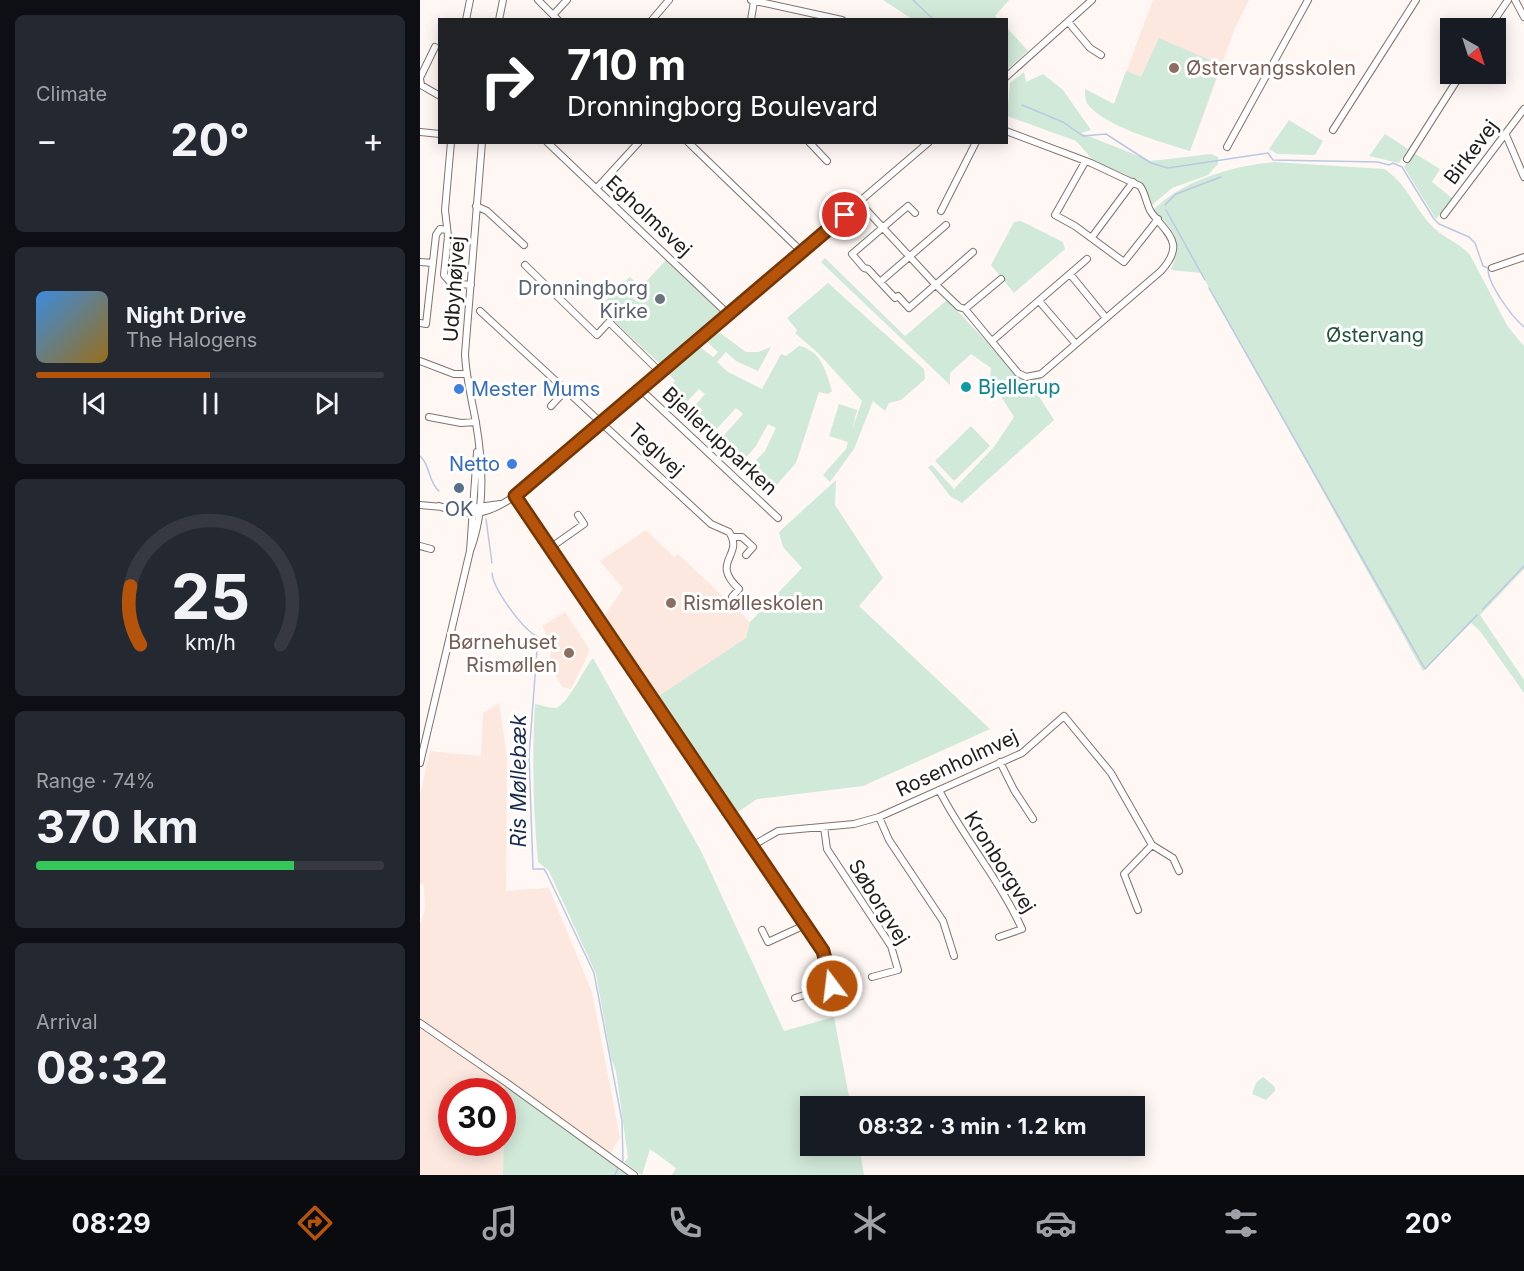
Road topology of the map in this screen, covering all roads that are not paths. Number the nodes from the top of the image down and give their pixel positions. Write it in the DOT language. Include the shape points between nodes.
graph roads {
  1 [pos="470,0"];
  2 [pos="503,0"];
  3 [pos="538,0"];
  4 [pos="567,0"];
  5 [pos="669,0"];
  6 [pos="753,0"];
  7 [pos="1092,0"];
  8 [pos="1308,0"];
  9 [pos="1416,0"];
  10 [pos="1508,0"];
  11 [pos="1515,0"];
  12 [pos="1524,16"];
  13 [pos="556,17"];
  14 [pos="466,18"];
  15 [pos="499,18"];
  16 [pos="654,18"];
  17 [pos="751,18"];
  18 [pos="833,18"];
  19 [pos="1496,18"];
  20 [pos="1069,23"];
  21 [pos="435,47"];
  22 [pos="1101,55"];
  23 [pos="1008,75"];
  24 [pos="420,78"];
  25 [pos="1455,84"];
  26 [pos="438,95"];
  27 [pos="1524,109"];
  28 [pos="1333,130"];
  29 [pos="420,132"];
  30 [pos="1008,132"];
  31 [pos="438,134"];
  32 [pos="1506,135"];
  33 [pos="452,144"];
  34 [pos="482,144"];
  35 [pos="549,144"];
  36 [pos="637,144"];
  37 [pos="690,144"];
  38 [pos="811,144"];
  39 [pos="927,144"];
  40 [pos="975,144"];
  41 [pos="1227,147"];
  42 [pos="1407,159"];
  43 [pos="827,161"];
  44 [pos="1085,162"];
  45 [pos="1524,177"];
  46 [pos="1133,182"];
  47 [pos="596,189"];
  48 [pos="859,202"];
  49 [pos="476,206"];
  50 [pos="940,210"];
  51 [pos="915,213"];
  52 [pos="1444,215"];
  53 [pos="1158,219"];
  54 [pos="946,225"];
  55 [pos="881,229"];
  56 [pos="447,230"];
  57 [pos="1092,237"];
  58 [pos="524,245"];
  59 [pos="802,252"];
  60 [pos="973,252"];
  61 [pos="908,257"];
  62 [pos="1524,257"];
  63 [pos="1087,259"];
  64 [pos="420,262"];
  65 [pos="433,263"];
  66 [pos="525,265"];
  67 [pos="1492,268"];
  68 [pos="1070,274"];
  69 [pos="1001,279"];
  70 [pos="880,282"];
  71 [pos="935,284"];
  72 [pos="471,285"];
  73 [pos="1039,301"];
  74 [pos="965,309"];
  75 [pos="480,311"];
  76 [pos="727,313"];
  77 [pos="1106,318"];
  78 [pos="420,323"];
  79 [pos="992,341"];
  80 [pos="1076,343"];
  81 [pos="420,362"];
  82 [pos="659,371"];
  83 [pos="466,374"];
  84 [pos="639,388"];
  85 [pos="566,390"];
  86 [pos="551,406"];
  87 [pos="429,417"];
  88 [pos="476,422"];
  89 [pos="601,422"];
  90 [pos="515,496"];
  91 [pos="420,505"];
  92 [pos="475,511"];
  93 [pos="578,515"];
  94 [pos="778,518"];
  95 [pos="732,537"];
  96 [pos="420,546"];
  97 [pos="550,548"];
  98 [pos="431,549"];
  99 [pos="746,555"];
  100 [pos="732,597"];
  101 [pos="1000,762"];
  102 [pos="420,763"];
  103 [pos="939,790"];
  104 [pos="879,817"];
  105 [pos="1034,819"];
  106 [pos="824,827"];
  107 [pos="1152,845"];
  108 [pos="752,846"];
  109 [pos="1179,871"];
  110 [pos="1138,910"];
  111 [pos="805,925"];
  112 [pos="762,930"];
  113 [pos="999,937"];
  114 [pos="954,956"];
  115 [pos="872,977"];
  116 [pos="795,998"];
  117 [pos="420,1023"];
  118 [pos="634,1175"];
  1 -- 14 [label="street"];
  2 -- 15 [label="street"];
  3 -- 13 [label="street"];
  4 -- 13 [label="street"];
  5 -- 16 [label="street"];
  6 -- 17 [label="street"];
  6 -- 18 [label="street"];
  7 -- 20 [label="street"];
  8 -- 41 [label="street"];
  9 -- 28 [label="street"];
  10 -- 19 [label="street"];
  11 -- 12 [label="street"];
  20 -- 22 [label="street"];
  20 -- 23 [label="street"];
  21 -- 24 [label="street"];
  24 -- 26 [label="street" via="421,85"];
  25 -- 42 [label="street"];
  27 -- 32 [label="street, Birkevej"];
  29 -- 31 [label="street"];
  30 -- 44 [label="street"];
  32 -- 45 [label="street"];
  32 -- 52 [label="street, Birkevej"];
  33 -- 56 [label="street" via="445,210"];
  34 -- 49 [label="street, Udbyhøjvej"];
  35 -- 47 [label="street, Egholmsvej"];
  36 -- 47 [label="street"];
  37 -- 59 [label="street"];
  38 -- 43 [label="street"];
  39 -- 48 [label="street"];
  40 -- 50 [label="street"];
  44 -- 46 [label="street"];
  44 -- 57 [label="street" via="1055,215"];
  46 -- 53 [label="street" via="1145,194"];
  46 -- 57 [label="street"];
  47 -- 76 [label="street, Egholmsvej"];
  48 -- 55 [label="street"];
  48 -- 59 [label="street"];
  49 -- 58 [label="street" via="487,211"];
  49 -- 72 [label="street, Udbyhøjvej"];
  51 -- 55 [label="street" via="908,206"];
  53 -- 57 [label="street" via="1124,262"];
  53 -- 77 [label="street" via="1170,231 1173,241 1170,262"];
  54 -- 61 [label="street"];
  55 -- 61 [label="street"];
  55 -- 70 [label="street" via="852,254"];
  56 -- 65 [label="street" via="437,231"];
  56 -- 72 [label="street" via="446,280"];
  59 -- 76 [label="street"];
  60 -- 71 [label="street"];
  61 -- 70 [label="street"];
  61 -- 71 [label="street"];
  62 -- 67 [label="street"];
  63 -- 68 [label="street"];
  64 -- 65 [label="street"];
  65 -- 78 [label="street" via="426,324"];
  66 -- 82 [label="street" via="597,335 609,322"];
  68 -- 73 [label="street"];
  68 -- 77 [label="street"];
  69 -- 74 [label="street"];
  70 -- 71 [label="street" via="909,308"];
  71 -- 74 [label="street"];
  72 -- 83 [label="street, Udbyhøjvej"];
  73 -- 79 [label="street"];
  73 -- 80 [label="street"];
  74 -- 79 [label="street"];
  75 -- 85 [label="street, Teglvej"];
  76 -- 82 [label="street"];
  77 -- 80 [label="street"];
  79 -- 80 [label="street" via="1026,376 1041,374"];
  81 -- 83 [label="street" via="454,374"];
  82 -- 84 [label="street"];
  83 -- 88 [label="street, Udbyhøjvej"];
  84 -- 89 [label="street"];
  84 -- 94 [label="street, Bjellerupparken"];
  85 -- 86 [label="street"];
  85 -- 89 [label="street, Teglvej"];
  87 -- 88 [label="street"];
  88 -- 92 [label="street, Udbyhøjvej"];
  89 -- 90 [label="street"];
  89 -- 95 [label="street, Teglvej" via="711,524"];
  90 -- 92 [label="street"];
  90 -- 97 [label="street"];
  91 -- 92 [label="street"];
  92 -- 102 [label="street, Udbyhøjvej" via="470,551"];
  93 -- 97 [label="street" via="584,524"];
  95 -- 99 [label="street, Teglvej" via="742,537 753,547"];
  95 -- 100 [label="street" via="734,545 725,570 727,578 739,589"];
  96 -- 98 [label="street"];
  97 -- 108 [label="street"];
  101 -- 103 [label="street, Rosenholmvej"];
  101 -- 105 [label="street"];
  101 -- 107 [label="street, Rosenholmvej" via="1029,748 1064,717 1130,801"];
  103 -- 104 [label="street, Rosenholmvej"];
  103 -- 113 [label="street, Kronborgvej" via="1009,900 1022,929"];
  104 -- 106 [label="street, Rosenholmvej"];
  104 -- 114 [label="street" via="889,840 943,921"];
  106 -- 108 [label="street, Rosenholmvej" via="778,831"];
  106 -- 115 [label="street, Søborgvej" via="827,849 891,946 898,970"];
  107 -- 109 [label="street" via="1173,858"];
  107 -- 110 [label="street" via="1124,874"];
  108 -- 111 [label="street"];
  111 -- 112 [label="street" via="768,942"];
  111 -- 116 [label="street" via="823,951 832,986"];
  117 -- 118 [label="street"];
}
